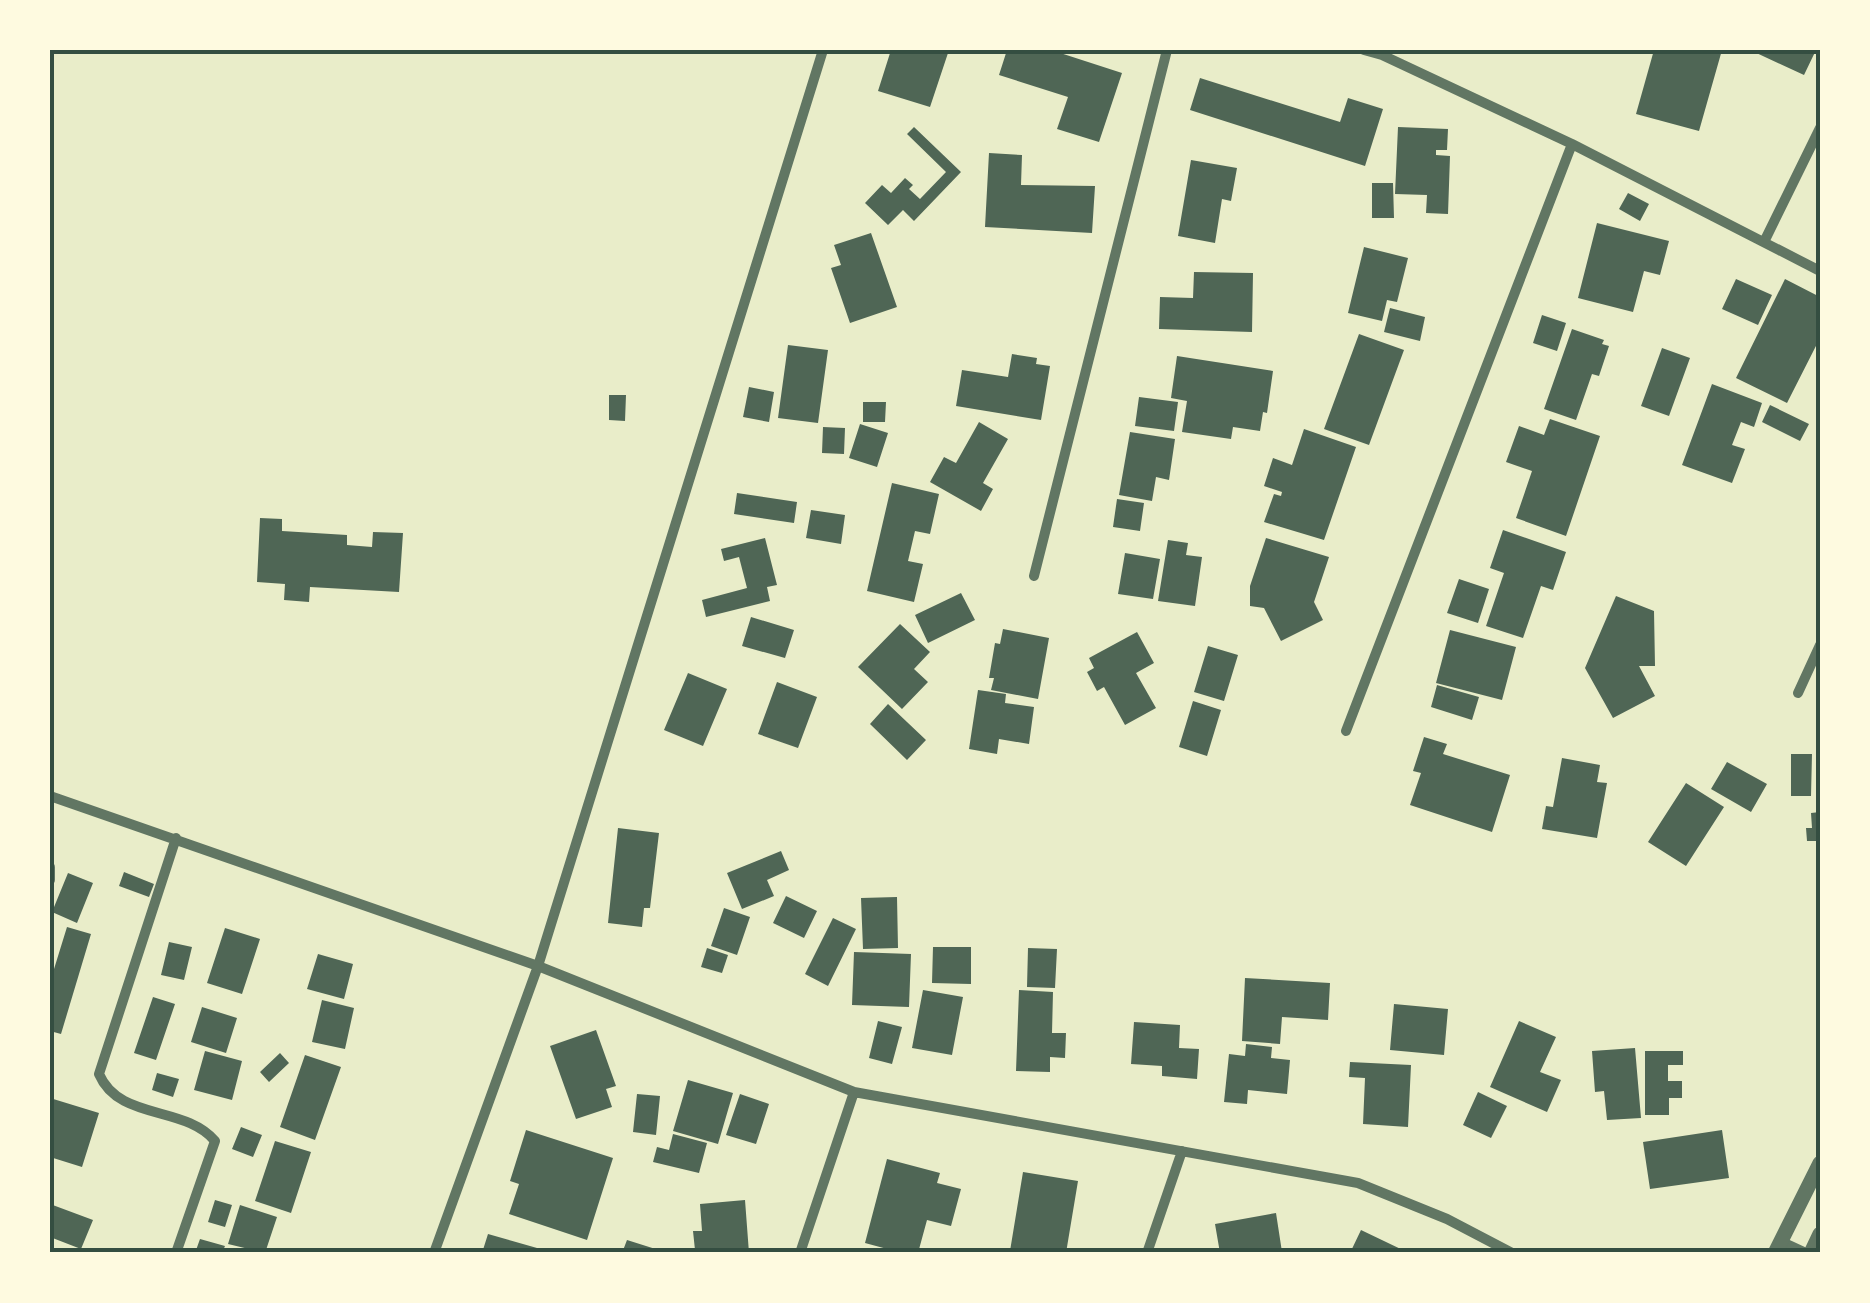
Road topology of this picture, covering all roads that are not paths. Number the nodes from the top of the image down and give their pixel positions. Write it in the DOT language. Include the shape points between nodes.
graph roads {
  1 [pos="824,50"];
  2 [pos="1167,50"];
  3 [pos="1364,50"];
  4 [pos="1383,52"];
  5 [pos="1820,128"];
  6 [pos="1572,144"];
  7 [pos="1764,242"];
  8 [pos="1820,271"];
  9 [pos="1034,576"];
  10 [pos="1820,646"];
  11 [pos="1798,692"];
  12 [pos="1346,730"];
  13 [pos="50,796"];
  14 [pos="176,838"];
  15 [pos="50,867"];
  16 [pos="50,880"];
  17 [pos="538,966"];
  18 [pos="854,1092"];
  19 [pos="1182,1151"];
  20 [pos="1820,1162"];
  21 [pos="1820,1234"];
  22 [pos="1778,1247"];
  23 [pos="176,1253"];
  24 [pos="434,1253"];
  25 [pos="800,1253"];
  26 [pos="1147,1253"];
  27 [pos="1512,1253"];
  28 [pos="1809,1253"];
  1 -- 17 [label="street"];
  2 -- 9 [label="street"];
  3 -- 4 [label="street"];
  4 -- 6 [label="street"];
  5 -- 7 [label="street"];
  6 -- 7 [label="street"];
  6 -- 12 [label="street"];
  7 -- 8 [label="street"];
  10 -- 11 [label="street"];
  13 -- 14 [label="street"];
  14 -- 17 [label="street"];
  14 -- 23 [label="street" via="100,1074 120,1100 201,1128 214,1141"];
  15 -- 16 [label="street"];
  17 -- 18 [label="street"];
  17 -- 24 [label="street"];
  18 -- 19 [label="street"];
  18 -- 25 [label="street"];
  19 -- 26 [label="street"];
  19 -- 27 [label="street" via="1358,1183"];
  20 -- 22 [label="street"];
  21 -- 28 [label="street"];
  22 -- 28 [label="street"];
}
